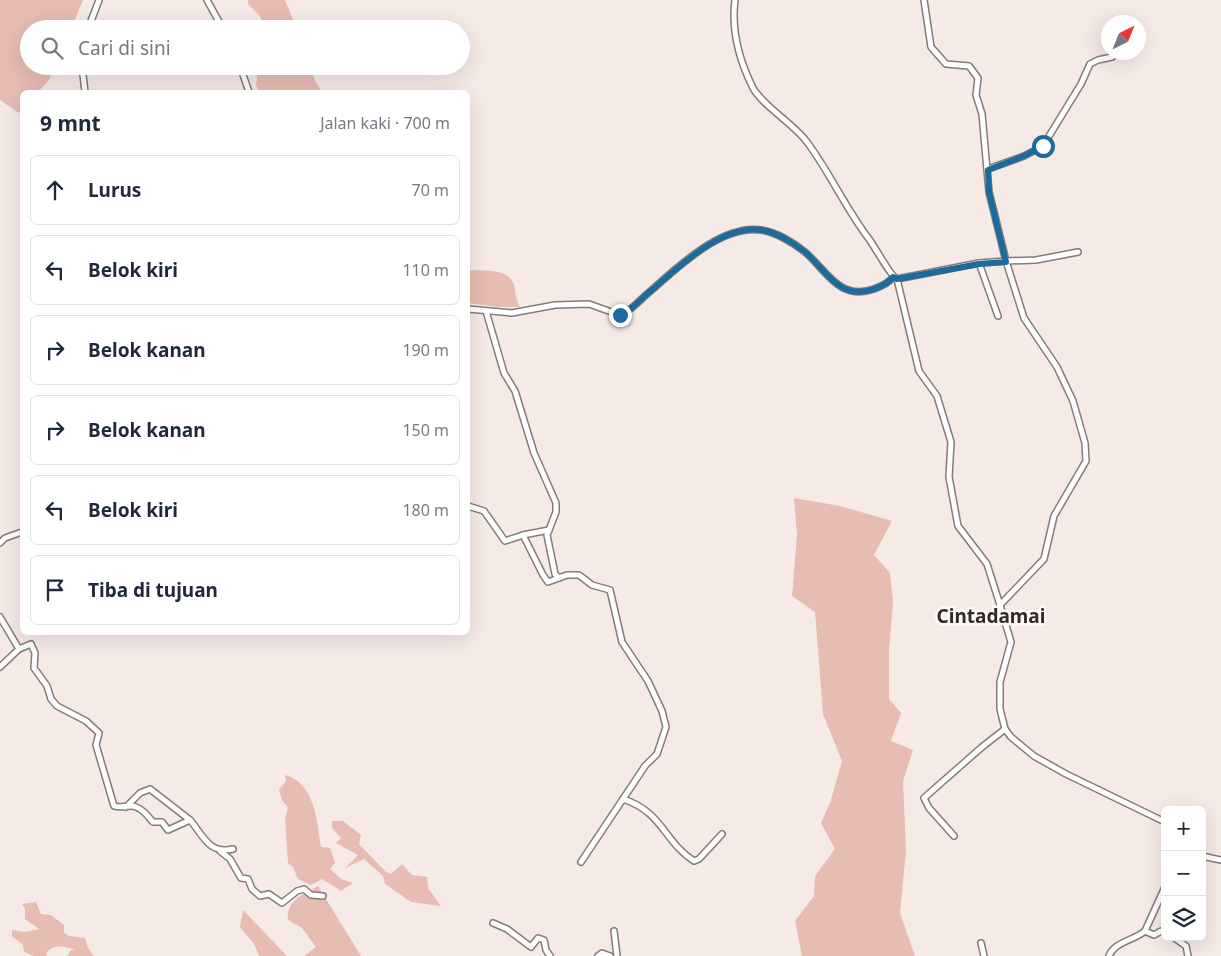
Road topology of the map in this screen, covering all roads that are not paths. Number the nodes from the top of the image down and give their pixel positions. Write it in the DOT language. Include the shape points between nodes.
graph roads {
  1 [pos="100,0"];
  2 [pos="207,0"];
  3 [pos="735,0"];
  4 [pos="924,0"];
  5 [pos="92,20"];
  6 [pos="218,20"];
  7 [pos="1101,59"];
  8 [pos="83,75"];
  9 [pos="243,75"];
  10 [pos="86,90"];
  11 [pos="248,90"];
  12 [pos="988,170"];
  13 [pos="1078,252"];
  14 [pos="1006,262"];
  15 [pos="979,264"];
  16 [pos="895,278"];
  17 [pos="470,309"];
  18 [pos="486,311"];
  19 [pos="998,316"];
  20 [pos="470,507"];
  21 [pos="549,530"];
  22 [pos="20,533"];
  23 [pos="523,535"];
  24 [pos="0,543"];
  25 [pos="568,575"];
  26 [pos="1000,604"];
  27 [pos="0,617"];
  28 [pos="19,648"];
  29 [pos="0,667"];
  30 [pos="1005,729"];
  31 [pos="623,799"];
  32 [pos="126,807"];
  33 [pos="190,820"];
  34 [pos="1161,820"];
  35 [pos="722,834"];
  36 [pos="954,836"];
  37 [pos="233,849"];
  38 [pos="220,851"];
  39 [pos="1206,860"];
  40 [pos="1221,860"];
  41 [pos="581,862"];
  42 [pos="323,896"];
  43 [pos="1161,896"];
  44 [pos="493,923"];
  45 [pos="614,931"];
  46 [pos="1145,931"];
  47 [pos="1161,931"];
  48 [pos="1179,941"];
  49 [pos="981,943"];
  50 [pos="550,956"];
  51 [pos="598,956"];
  52 [pos="610,956"];
  53 [pos="617,956"];
  54 [pos="984,956"];
  55 [pos="1109,956"];
  56 [pos="1188,956"];
  1 -- 5 [label="street"];
  2 -- 6 [label="street"];
  3 -- 16 [label="street" via="732,22 735,40 754,88 807,142"];
  4 -- 12 [label="street" via="931,47 946,64 966,64 977,75 976,98 982,113"];
  7 -- 12 [label="street" via="1088,68 1043,146"];
  8 -- 10 [label="street"];
  9 -- 11 [label="street"];
  12 -- 14 [label="street" via="989,192"];
  13 -- 14 [label="street"];
  14 -- 15 [label="street"];
  14 -- 26 [label="street" via="1024,318 1057,367 1074,402 1087,452 1086,461 1054,516 1044,558"];
  15 -- 16 [label="street"];
  15 -- 19 [label="street"];
  16 -- 18 [label="street" via="868,291 850,291 824,275 795,245 767,232 745,231 708,246 620,315 590,304 554,305 512,312"];
  16 -- 26 [label="street" via="918,371 937,396 951,442 949,477 958,526 987,564"];
  17 -- 18 [label="street"];
  18 -- 21 [label="street" via="504,373 515,390 537,462 556,503"];
  20 -- 23 [label="street" via="484,511 505,541"];
  21 -- 23 [label="street"];
  21 -- 25 [label="street" via="547,537 555,574 559,578"];
  22 -- 24 [label="street"];
  23 -- 25 [label="street" via="546,580 551,582"];
  25 -- 31 [label="street" via="580,575 592,585 612,592 622,642 648,681 666,727 657,754"];
  26 -- 30 [label="street" via="1011,642 1000,682 1000,710"];
  27 -- 28 [label="street"];
  28 -- 29 [label="street"];
  28 -- 32 [label="street" via="31,644 35,653 34,668 57,706 86,721 99,733 96,745 112,801 116,807"];
  30 -- 34 [label="street" via="1017,744 1034,756"];
  30 -- 36 [label="street" via="924,798"];
  31 -- 35 [label="street" via="648,811 675,845 694,861"];
  31 -- 41 [label="street"];
  32 -- 33 [label="street" via="138,808 153,822 162,822 168,830"];
  32 -- 33 [label="street" via="140,793 150,789"];
  33 -- 38 [label="street" via="211,848"];
  37 -- 38 [label="street"];
  38 -- 42 [label="street" via="228,856 240,878 248,879 260,896 269,894 282,903 296,891 304,889 311,895"];
  39 -- 40 [label="street"];
  43 -- 46 [label="street"];
  44 -- 50 [label="street" via="531,947 538,938 544,940"];
  45 -- 53 [label="street"];
  46 -- 47 [label="street" via="1154,935"];
  46 -- 55 [label="street" via="1113,949"];
  48 -- 56 [label="street" via="1186,946"];
  49 -- 54 [label="street"];
  51 -- 52 [label="street" via="602,953"];
}
